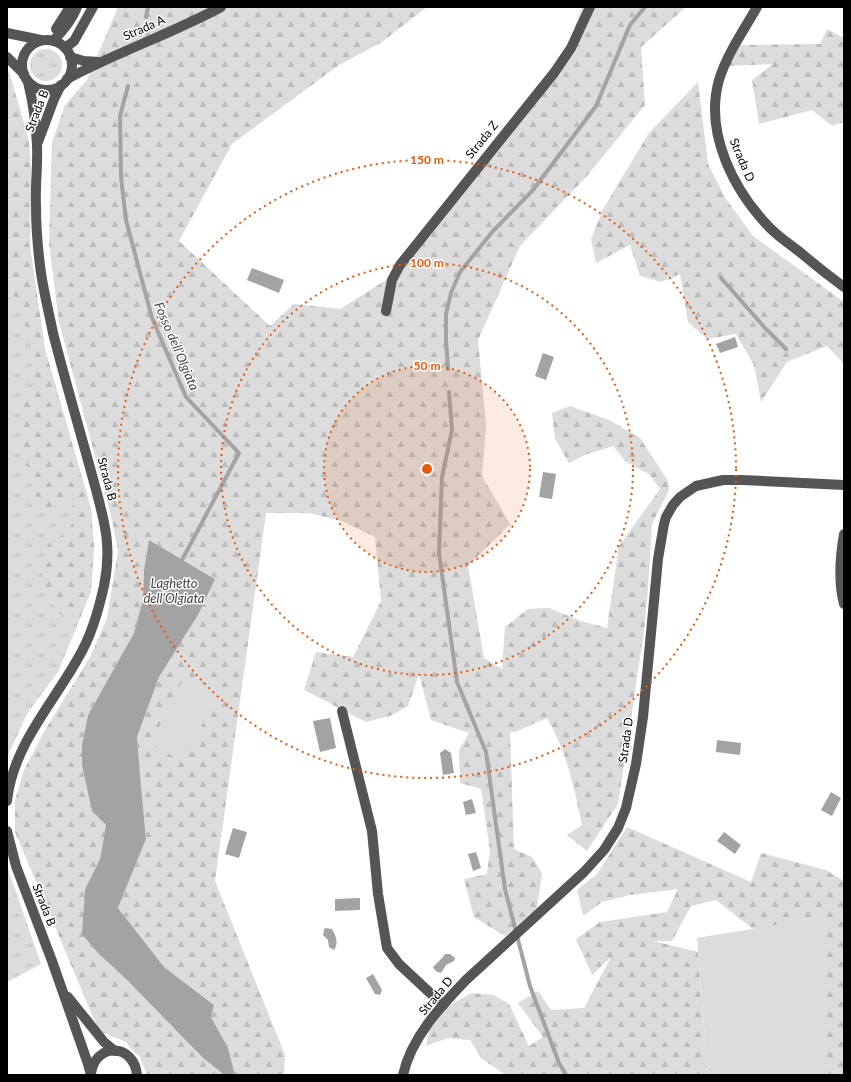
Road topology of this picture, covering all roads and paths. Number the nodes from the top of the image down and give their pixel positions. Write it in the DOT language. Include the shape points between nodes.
graph roads {
  1 [pos="70,7"];
  2 [pos="77,7"];
  3 [pos="92,7"];
  4 [pos="221,7"];
  5 [pos="590,7"];
  6 [pos="757,7"];
  7 [pos="7,32"];
  8 [pos="41,40"];
  9 [pos="53,41"];
  10 [pos="68,52"];
  11 [pos="7,57"];
  12 [pos="99,62"];
  13 [pos="26,78"];
  14 [pos="64,82"];
  15 [pos="37,146"];
  16 [pos="844,287"];
  17 [pos="386,311"];
  18 [pos="844,485"];
  19 [pos="844,534"];
  20 [pos="844,604"];
  21 [pos="342,711"];
  22 [pos="7,801"];
  23 [pos="7,831"];
  24 [pos="61,987"];
  25 [pos="443,1005"];
  26 [pos="116,1051"];
  27 [pos="91,1075"];
  28 [pos="137,1075"];
  29 [pos="403,1075"];
  1 -- 9 [label="street" via="56,30"];
  2 -- 9 [label="street" via="62,32"];
  3 -- 10 [label="street" via="80,18 68,37"];
  4 -- 12 [label="street, Strada A"];
  5 -- 17 [label="street, Strada Z" via="571,48 554,73 400,265 392,280"];
  6 -- 16 [label="street, Strada D" via="720,78 715,111 721,146 739,188 762,219 780,237"];
  7 -- 8 [label="street"];
  8 -- 9 [label="street"];
  8 -- 13 [label="street" via="33,44 23,57 22,66"];
  9 -- 10 [label="street" via="60,43"];
  10 -- 12 [label="street" via="84,60"];
  10 -- 14 [label="street" via="71,68"];
  11 -- 13 [label="street"];
  12 -- 14 [label="street, Strada A"];
  13 -- 14 [label="street" via="41,89 55,88"];
  13 -- 15 [label="street, Strada B" via="35,120"];
  14 -- 15 [label="street, Strada B" via="54,99"];
  15 -- 22 [label="street, Strada B" via="36,206 41,274 65,382 105,524 108,553 95,623 77,660 27,739 12,774"];
  18 -- 25 [label="street, Strada D" via="723,480 696,486 673,505 662,531 636,764 626,808 618,828 589,867 466,980"];
  19 -- 20 [label="street" via="840,575"];
  21 -- 25 [label="street" via="372,831 378,894 387,948 399,964"];
  23 -- 24 [label="street, Strada B" via="16,866"];
  24 -- 26 [label="street, Strada B" via="104,1042"];
  24 -- 27 [label="street, Strada B"];
  25 -- 29 [label="street, Strada D" via="418,1038"];
  26 -- 27 [label="street" via="108,1051 95,1059"];
  26 -- 28 [label="street, Strada B" via="129,1056 134,1062"];
}
